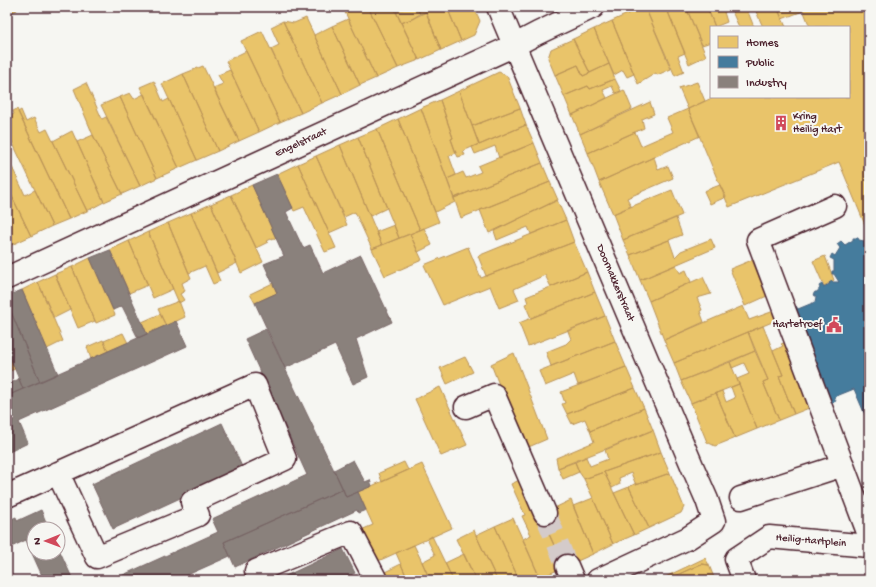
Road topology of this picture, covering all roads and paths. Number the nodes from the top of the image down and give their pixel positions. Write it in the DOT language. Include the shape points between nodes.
graph roads {
  1 [pos="498,7"];
  2 [pos="593,7"];
  3 [pos="515,45"];
  4 [pos="835,206"];
  5 [pos="7,278"];
  6 [pos="466,407"];
  7 [pos="843,465"];
  8 [pos="58,473"];
  9 [pos="7,496"];
  10 [pos="741,498"];
  11 [pos="545,513"];
  12 [pos="869,535"];
  13 [pos="869,546"];
  14 [pos="256,571"];
  15 [pos="376,580"];
  16 [pos="598,580"];
  17 [pos="744,580"];
  1 -- 3 [label="street, Doornakkerstraat"];
  2 -- 3 [label="street, Engelstraat"];
  3 -- 5 [label="street, Engelstraat"];
  3 -- 16 [label="street, Doornakkerstraat" via="714,521 688,538"];
  4 -- 7 [label="street" via="758,240"];
  6 -- 11 [label="street" via="494,395"];
  7 -- 10 [label="street"];
  7 -- 12 [label="street"];
  8 -- 8 [label="street" via="255,385 286,459 192,502 198,515 97,557"];
  8 -- 9 [label="street"];
  13 -- 17 [label="street, Heilig-Hartplein" via="770,537 736,559"];
  14 -- 15 [label="street" via="351,532"];
}
